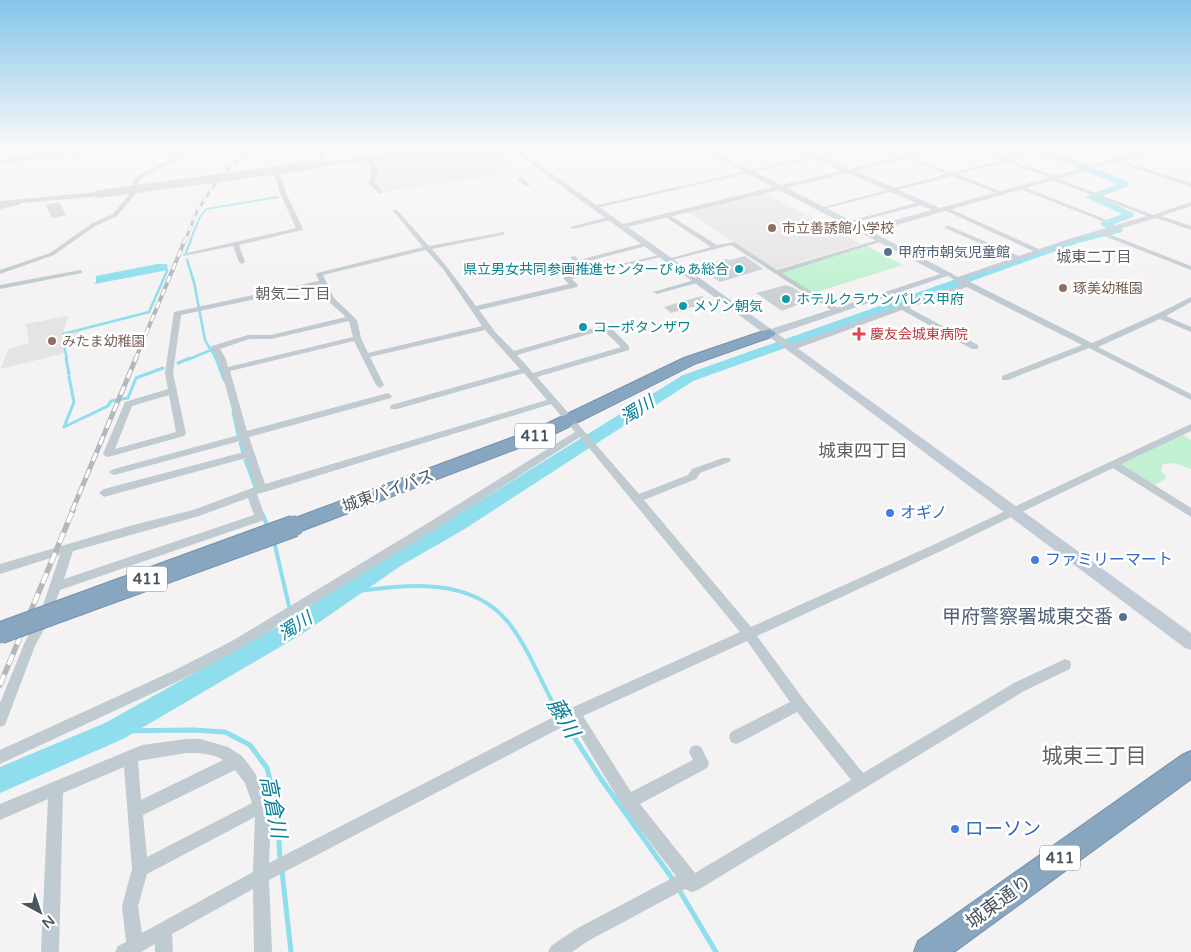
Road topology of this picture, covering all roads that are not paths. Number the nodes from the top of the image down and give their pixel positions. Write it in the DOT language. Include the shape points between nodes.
graph roads {
  1 [pos="111,192"];
  2 [pos="117,192"];
  3 [pos="132,192"];
  4 [pos="283,192"];
  5 [pos="579,192"];
  6 [pos="580,192"];
  7 [pos="658,192"];
  8 [pos="759,192"];
  9 [pos="791,192"];
  10 [pos="884,192"];
  11 [pos="899,192"];
  12 [pos="999,192"];
  13 [pos="1008,192"];
  14 [pos="1033,192"];
  15 [pos="1089,192"];
  16 [pos="1003,194"];
  17 [pos="76,197"];
  18 [pos="19,202"];
  19 [pos="0,203"];
  20 [pos="923,203"];
  21 [pos="1191,204"];
  22 [pos="599,206"];
  23 [pos="0,207"];
  24 [pos="822,209"];
  25 [pos="943,210"];
  26 [pos="396,211"];
  27 [pos="666,215"];
  28 [pos="1155,216"];
  29 [pos="612,218"];
  30 [pos="1104,220"];
  31 [pos="849,222"];
  32 [pos="626,225"];
  33 [pos="573,227"];
  34 [pos="947,228"];
  35 [pos="1191,228"];
  36 [pos="866,231"];
  37 [pos="1099,232"];
  38 [pos="502,233"];
  39 [pos="883,240"];
  40 [pos="235,243"];
  41 [pos="648,244"];
  42 [pos="427,248"];
  43 [pos="716,248"];
  44 [pos="1038,251"];
  45 [pos="185,255"];
  46 [pos="573,257"];
  47 [pos="669,258"];
  48 [pos="1018,258"];
  49 [pos="242,262"];
  50 [pos="1191,268"];
  51 [pos="0,272"];
  52 [pos="80,272"];
  53 [pos="777,272"];
  54 [pos="952,276"];
  55 [pos="698,281"];
  56 [pos="323,282"];
  57 [pos="968,284"];
  58 [pos="0,287"];
  59 [pos="657,292"];
  60 [pos="1191,299"];
  61 [pos="904,308"];
  62 [pos="474,309"];
  63 [pos="833,309"];
  64 [pos="1160,316"];
  65 [pos="351,318"];
  66 [pos="486,327"];
  67 [pos="1191,330"];
  68 [pos="779,336"];
  69 [pos="357,338"];
  70 [pos="1091,345"];
  71 [pos="975,348"];
  72 [pos="512,354"];
  73 [pos="366,356"];
  74 [pos="225,370"];
  75 [pos="528,373"];
  76 [pos="1005,378"];
  77 [pos="380,385"];
  78 [pos="172,391"];
  79 [pos="388,396"];
  80 [pos="1191,397"];
  81 [pos="552,401"];
  82 [pos="394,407"];
  83 [pos="571,423"];
  84 [pos="1191,427"];
  85 [pos="244,436"];
  86 [pos="249,454"];
  87 [pos="726,460"];
  88 [pos="1113,464"];
  89 [pos="114,472"];
  90 [pos="256,491"];
  91 [pos="104,493"];
  92 [pos="636,498"];
  93 [pos="1015,510"];
  94 [pos="1191,513"];
  95 [pos="292,522"];
  96 [pos="68,549"];
  97 [pos="0,569"];
  98 [pos="55,587"];
  99 [pos="0,622"];
  100 [pos="0,633"];
  101 [pos="748,633"];
  102 [pos="1191,635"];
  103 [pos="1191,643"];
  104 [pos="1065,665"];
  105 [pos="799,704"];
  106 [pos="572,714"];
  107 [pos="0,720"];
  108 [pos="736,737"];
  109 [pos="696,752"];
  110 [pos="0,757"];
  111 [pos="130,757"];
  112 [pos="237,761"];
  113 [pos="1191,764"];
  114 [pos="861,782"];
  115 [pos="56,789"];
  116 [pos="628,802"];
  117 [pos="260,807"];
  118 [pos="135,811"];
  119 [pos="0,812"];
  120 [pos="140,869"];
  121 [pos="266,874"];
  122 [pos="687,879"];
  123 [pos="164,930"];
  124 [pos="129,949"];
  125 [pos="50,952"];
  126 [pos="164,952"];
  127 [pos="263,952"];
  128 [pos="557,952"];
  129 [pos="929,952"];
  1 -- 17 [label="street, bridge"];
  2 -- 17 [label="street"];
  3 -- 51 [label="street" via="115,215 52,254"];
  4 -- 40 [label="street" via="300,229"];
  5 -- 22 [label="street"];
  6 -- 22 [label="street"];
  7 -- 22 [label="street"];
  8 -- 27 [label="street"];
  9 -- 24 [label="street"];
  10 -- 24 [label="street"];
  11 -- 20 [label="street"];
  12 -- 16 [label="street"];
  13 -- 16 [label="street"];
  14 -- 30 [label="street"];
  15 -- 28 [label="street"];
  16 -- 25 [label="street"];
  17 -- 18 [label="street"];
  18 -- 19 [label="street"];
  18 -- 23 [label="street"];
  20 -- 25 [label="street"];
  20 -- 31 [label="street"];
  21 -- 28 [label="street"];
  22 -- 29 [label="street"];
  22 -- 32 [label="street"];
  24 -- 31 [label="street"];
  25 -- 36 [label="street"];
  25 -- 44 [label="street"];
  26 -- 42 [label="street"];
  27 -- 32 [label="street"];
  27 -- 43 [label="street"];
  28 -- 35 [label="street"];
  28 -- 37 [label="street"];
  29 -- 32 [label="street"];
  29 -- 33 [label="street"];
  31 -- 36 [label="street"];
  32 -- 41 [label="street"];
  32 -- 47 [label="street"];
  34 -- 48 [label="street"];
  36 -- 39 [label="street"];
  37 -- 44 [label="street"];
  37 -- 50 [label="street"];
  38 -- 42 [label="street"];
  39 -- 53 [label="street"];
  39 -- 54 [label="street"];
  40 -- 45 [label="street"];
  40 -- 49 [label="street"];
  41 -- 46 [label="street" via="577,262"];
  41 -- 47 [label="street"];
  42 -- 56 [label="street" via="320,274"];
  42 -- 62 [label="street"];
  43 -- 47 [label="street"];
  43 -- 53 [label="street" via="732,243"];
  44 -- 48 [label="street"];
  47 -- 55 [label="street"];
  47 -- 62 [label="street" via="567,278 574,285"];
  47 -- 68 [label="street"];
  48 -- 54 [label="street"];
  52 -- 58 [label="street"];
  53 -- 63 [label="street"];
  54 -- 57 [label="street"];
  54 -- 63 [label="street"];
  55 -- 59 [label="street"];
  55 -- 68 [label="street"];
  56 -- 65 [label="street" via="331,298"];
  56 -- 78 [label="street" via="177,314 168,373"];
  57 -- 61 [label="street"];
  57 -- 70 [label="street"];
  60 -- 64 [label="street"];
  61 -- 68 [label="street"];
  61 -- 71 [label="street"];
  62 -- 66 [label="street"];
  63 -- 68 [label="street"];
  64 -- 67 [label="street"];
  64 -- 70 [label="street"];
  65 -- 69 [label="street"];
  65 -- 74 [label="street" via="271,337 248,337 215,348"];
  66 -- 72 [label="street"];
  66 -- 73 [label="street"];
  68 -- 83 [label="highway, 城東バイパス / 411" via="689,361"];
  68 -- 93 [label="street"];
  69 -- 73 [label="street"];
  69 -- 74 [label="street"];
  70 -- 76 [label="street"];
  70 -- 80 [label="street"];
  72 -- 75 [label="street"];
  72 -- 75 [label="street" via="605,327 626,348"];
  73 -- 77 [label="street"];
  74 -- 85 [label="street"];
  75 -- 81 [label="street"];
  75 -- 82 [label="street"];
  78 -- 78 [label="street" via="181,434 108,454 128,404"];
  79 -- 85 [label="street"];
  81 -- 83 [label="street"];
  81 -- 90 [label="street"];
  83 -- 92 [label="street"];
  83 -- 95 [label="highway, 城東バイパス / 411"];
  83 -- 110 [label="street" via="432,526 236,645"];
  84 -- 88 [label="street"];
  85 -- 86 [label="street"];
  85 -- 89 [label="street"];
  86 -- 90 [label="street" via="255,466"];
  86 -- 91 [label="street"];
  87 -- 92 [label="street"];
  88 -- 93 [label="street"];
  88 -- 94 [label="street"];
  90 -- 96 [label="street" via="195,513"];
  90 -- 98 [label="street" via="260,517"];
  92 -- 101 [label="street"];
  93 -- 101 [label="street"];
  93 -- 102 [label="street"];
  93 -- 103 [label="street"];
  95 -- 99 [label="highway, 城東バイパス / 411"];
  95 -- 100 [label="highway, 城東バイパス / 411, bridge"];
  96 -- 97 [label="street"];
  96 -- 98 [label="street"];
  98 -- 107 [label="street"];
  101 -- 105 [label="street"];
  101 -- 106 [label="street"];
  104 -- 114 [label="street" via="1019,687"];
  105 -- 108 [label="street"];
  105 -- 114 [label="street"];
  106 -- 116 [label="street"];
  106 -- 121 [label="street"];
  109 -- 116 [label="street" via="702,763"];
  111 -- 112 [label="street" via="156,749 200,746 223,752"];
  111 -- 115 [label="street"];
  111 -- 118 [label="street"];
  112 -- 117 [label="street" via="250,778"];
  112 -- 118 [label="street"];
  113 -- 129 [label="highway, 城東通り / 411"];
  114 -- 122 [label="street" via="692,884"];
  115 -- 119 [label="street"];
  115 -- 125 [label="street"];
  116 -- 122 [label="street"];
  117 -- 120 [label="street"];
  117 -- 121 [label="street"];
  118 -- 120 [label="street"];
  120 -- 124 [label="street" via="130,906"];
  121 -- 123 [label="street"];
  121 -- 127 [label="street"];
  122 -- 128 [label="street" via="582,935"];
  123 -- 124 [label="street"];
  123 -- 126 [label="street"];
}
